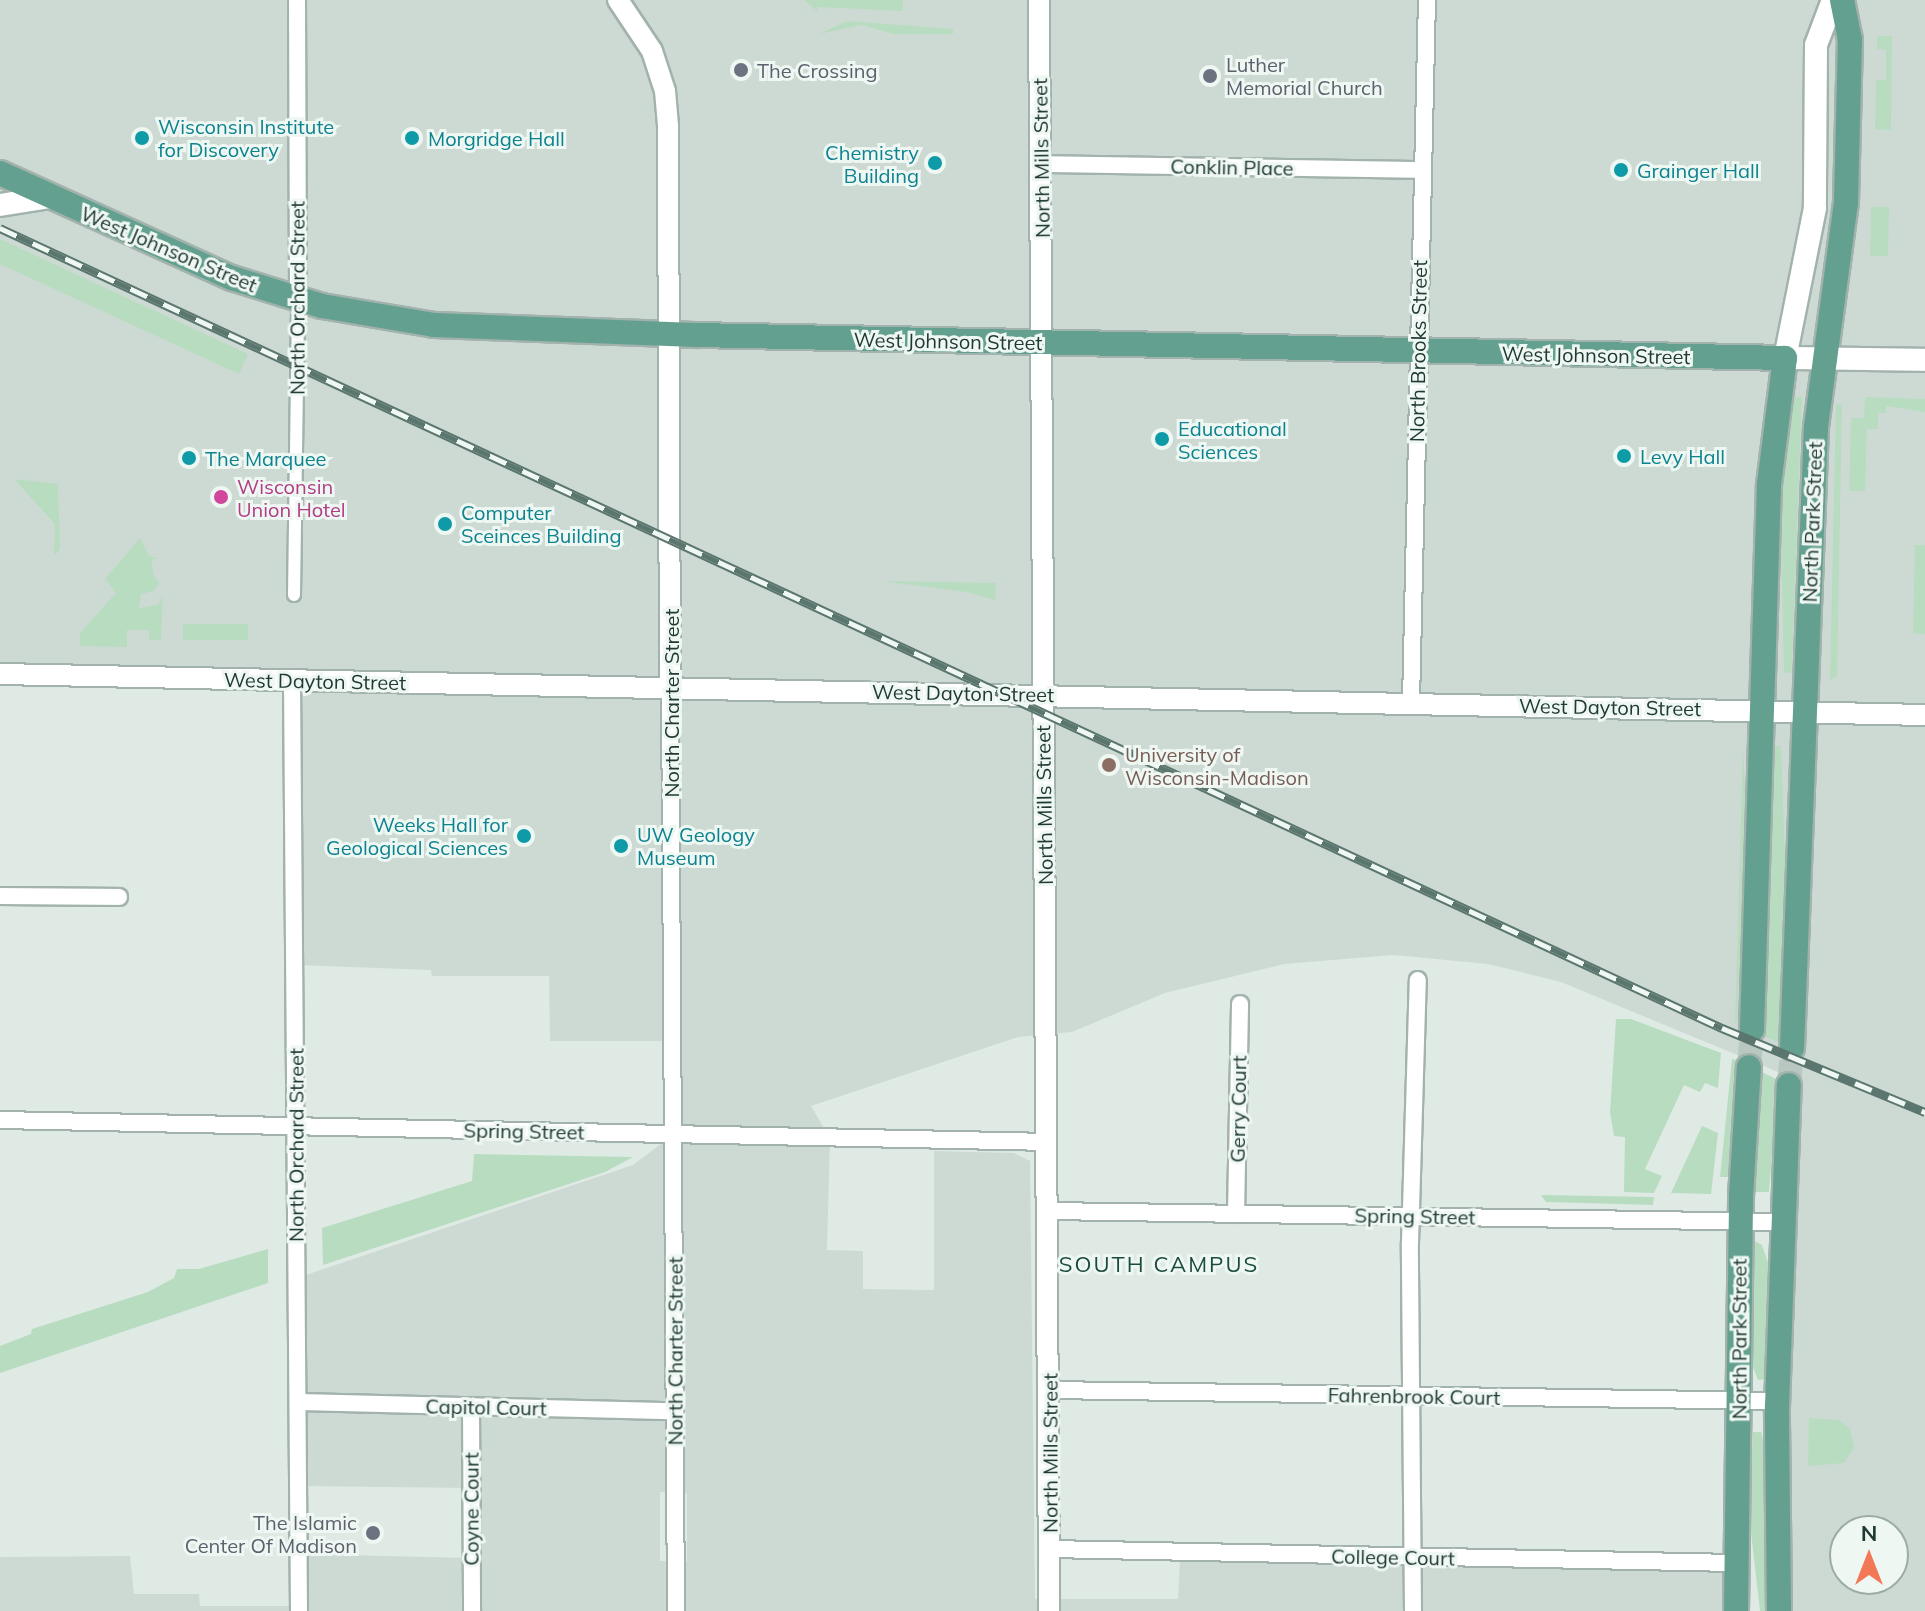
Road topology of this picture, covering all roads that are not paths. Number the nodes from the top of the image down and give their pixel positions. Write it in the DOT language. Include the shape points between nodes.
graph roads {
  1 [pos="297,0"];
  2 [pos="618,0"];
  3 [pos="1039,0"];
  4 [pos="1427,0"];
  5 [pos="1833,0"];
  6 [pos="1842,0"];
  7 [pos="1041,164"];
  8 [pos="1423,170"];
  9 [pos="0,173"];
  10 [pos="50,197"];
  11 [pos="0,205"];
  12 [pos="298,299"];
  13 [pos="669,334"];
  14 [pos="1044,343"];
  15 [pos="1417,351"];
  16 [pos="1785,358"];
  17 [pos="1825,358"];
  18 [pos="1925,360"];
  19 [pos="294,595"];
  20 [pos="0,674"];
  21 [pos="292,680"];
  22 [pos="670,688"];
  23 [pos="1043,694"];
  24 [pos="1411,703"];
  25 [pos="1765,710"];
  26 [pos="1805,713"];
  27 [pos="1925,715"];
  28 [pos="0,896"];
  29 [pos="119,897"];
  30 [pos="1418,980"];
  31 [pos="1240,1004"];
  32 [pos="1752,1030"];
  33 [pos="1792,1048"];
  34 [pos="1749,1067"];
  35 [pos="1789,1085"];
  36 [pos="0,1120"];
  37 [pos="296,1126"];
  38 [pos="674,1134"];
  39 [pos="1047,1142"];
  40 [pos="1048,1211"];
  41 [pos="1236,1214"];
  42 [pos="1413,1216"];
  43 [pos="1740,1221"];
  44 [pos="1782,1222"];
  45 [pos="1050,1390"];
  46 [pos="1412,1396"];
  47 [pos="1739,1400"];
  48 [pos="1777,1401"];
  49 [pos="298,1402"];
  50 [pos="471,1407"];
  51 [pos="675,1411"];
  52 [pos="1049,1549"];
  53 [pos="1413,1557"];
  54 [pos="1737,1563"];
  55 [pos="299,1611"];
  56 [pos="472,1611"];
  57 [pos="676,1611"];
  58 [pos="1049,1611"];
  59 [pos="1413,1611"];
  60 [pos="1736,1611"];
  61 [pos="1779,1611"];
  1 -- 12 [label="street, North Orchard Street"];
  2 -- 13 [label="street, North Charter Street" via="645,36 665,91"];
  3 -- 7 [label="street, North Mills Street"];
  4 -- 8 [label="street, North Brooks Street"];
  5 -- 16 [label="main road, North Park Street" via="1816,45 1815,208"];
  6 -- 17 [label="main road, North Park Street" via="1850,40 1846,202"];
  7 -- 8 [label="street, Conklin Place"];
  7 -- 14 [label="street, North Mills Street"];
  8 -- 15 [label="street, North Brooks Street"];
  9 -- 10 [label="main road, West Johnson Street"];
  10 -- 11 [label="main road"];
  10 -- 12 [label="main road, West Johnson Street" via="182,259"];
  12 -- 13 [label="main road, West Johnson Street" via="434,325"];
  12 -- 19 [label="street, North Orchard Street"];
  13 -- 14 [label="main road, West Johnson Street"];
  13 -- 22 [label="street, North Charter Street"];
  14 -- 15 [label="main road, West Johnson Street"];
  14 -- 23 [label="street, North Mills Street"];
  15 -- 16 [label="main road, West Johnson Street"];
  15 -- 24 [label="street, North Brooks Street"];
  16 -- 17 [label="main road, West Johnson Street"];
  16 -- 25 [label="main road, North Park Street" via="1769,485"];
  17 -- 18 [label="main road, West Johnson Street"];
  17 -- 26 [label="main road, North Park Street" via="1816,427"];
  20 -- 21 [label="street, West Dayton Street"];
  21 -- 22 [label="street, West Dayton Street"];
  21 -- 37 [label="street, North Orchard Street"];
  22 -- 23 [label="street, West Dayton Street"];
  22 -- 38 [label="street, North Charter Street"];
  23 -- 24 [label="street, West Dayton Street"];
  23 -- 39 [label="street, North Mills Street"];
  24 -- 25 [label="street, West Dayton Street"];
  25 -- 26 [label="street, West Dayton Street"];
  25 -- 32 [label="main road, North Park Street"];
  26 -- 27 [label="street, West Dayton Street"];
  26 -- 33 [label="main road, North Park Street"];
  28 -- 29 [label="street"];
  30 -- 42 [label="street"];
  31 -- 41 [label="street, Gerry Court"];
  34 -- 43 [label="main road, North Park Street"];
  35 -- 44 [label="main road, North Park Street"];
  36 -- 37 [label="street, Spring Street"];
  37 -- 38 [label="street, Spring Street"];
  37 -- 49 [label="street, North Orchard Street"];
  38 -- 39 [label="street, Spring Street"];
  38 -- 51 [label="street, North Charter Street"];
  39 -- 40 [label="street, North Mills Street"];
  40 -- 41 [label="street, Spring Street"];
  40 -- 45 [label="street, North Mills Street"];
  41 -- 42 [label="street, Spring Street"];
  42 -- 43 [label="street, Spring Street"];
  42 -- 46 [label="street"];
  43 -- 44 [label="street, Spring Street"];
  43 -- 47 [label="main road, North Park Street"];
  44 -- 48 [label="main road, North Park Street"];
  45 -- 46 [label="street, Fahrenbrook Court"];
  45 -- 52 [label="street, North Mills Street"];
  46 -- 47 [label="street, Fahrenbrook Court"];
  46 -- 53 [label="street"];
  47 -- 48 [label="street, Fahrenbrook Court"];
  47 -- 54 [label="main road, North Park Street"];
  48 -- 61 [label="main road, North Park Street"];
  49 -- 50 [label="street, Capitol Court"];
  49 -- 55 [label="street, North Orchard Street"];
  50 -- 51 [label="street, Capitol Court"];
  50 -- 56 [label="street, Coyne Court"];
  51 -- 57 [label="street, North Charter Street"];
  52 -- 53 [label="street, College Court"];
  52 -- 58 [label="street, North Mills Street"];
  53 -- 54 [label="street, College Court"];
  53 -- 59 [label="street"];
  54 -- 60 [label="main road, North Park Street"];
}
